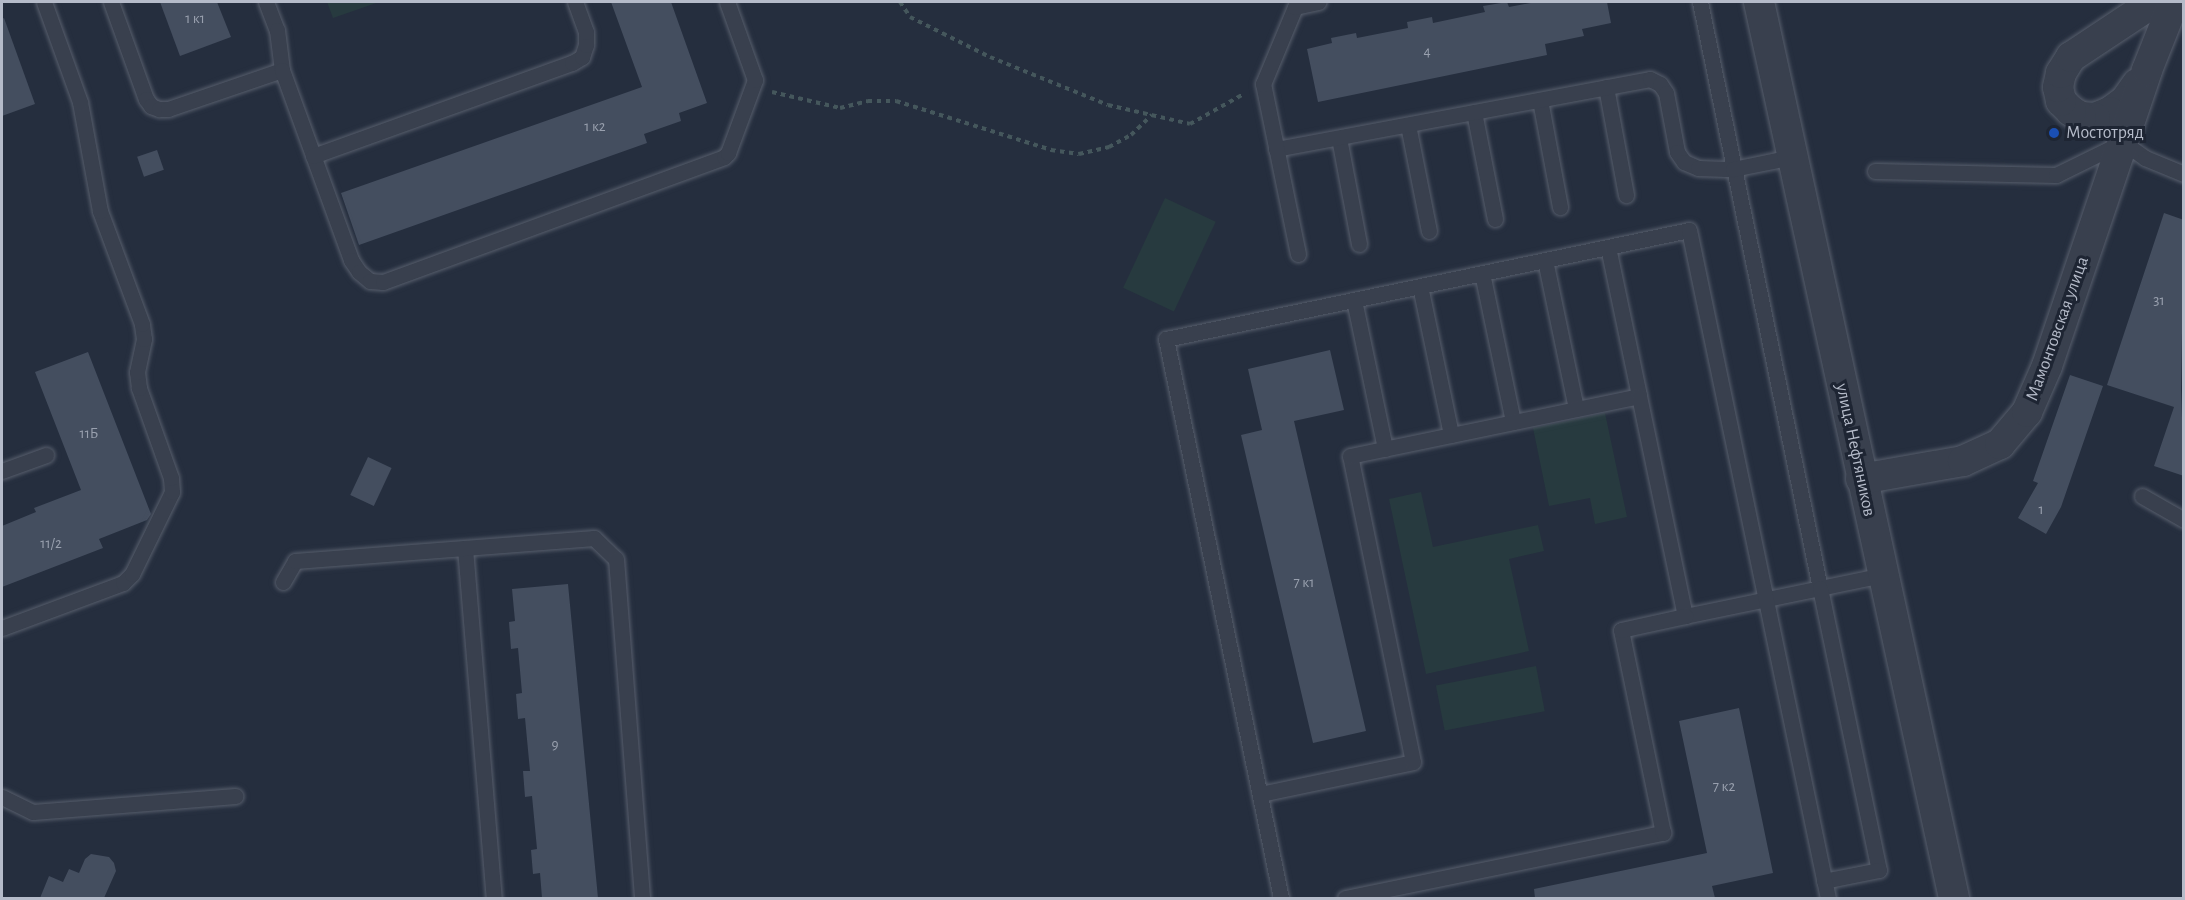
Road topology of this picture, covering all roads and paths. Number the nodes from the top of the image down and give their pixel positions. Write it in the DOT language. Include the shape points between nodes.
graph roads {
  1 [pos="44,2"];
  2 [pos="111,2"];
  3 [pos="266,2"];
  4 [pos="575,2"];
  5 [pos="727,2"];
  6 [pos="900,2"];
  7 [pos="1318,2"];
  8 [pos="1700,2"];
  9 [pos="1759,2"];
  10 [pos="2154,2"];
  11 [pos="2174,2"];
  12 [pos="282,70"];
  13 [pos="2147,70"];
  14 [pos="1263,84"];
  15 [pos="1606,87"];
  16 [pos="754,88"];
  17 [pos="1540,100"];
  18 [pos="1474,112"];
  19 [pos="1152,115"];
  20 [pos="1408,124"];
  21 [pos="1339,138"];
  22 [pos="2123,142"];
  23 [pos="1276,149"];
  24 [pos="313,156"];
  25 [pos="1792,157"];
  26 [pos="1734,169"];
  27 [pos="1875,171"];
  28 [pos="2184,174"];
  29 [pos="1626,195"];
  30 [pos="1560,207"];
  31 [pos="1495,219"];
  32 [pos="1429,231"];
  33 [pos="1359,244"];
  34 [pos="1608,247"];
  35 [pos="1298,254"];
  36 [pos="1545,260"];
  37 [pos="1482,273"];
  38 [pos="1420,286"];
  39 [pos="1354,300"];
  40 [pos="1639,396"];
  41 [pos="1576,409"];
  42 [pos="1513,422"];
  43 [pos="1451,435"];
  44 [pos="1385,449"];
  45 [pos="46,454"];
  46 [pos="2,471"];
  47 [pos="1861,479"];
  48 [pos="2142,496"];
  49 [pos="2184,520"];
  50 [pos="465,548"];
  51 [pos="1883,575"];
  52 [pos="283,582"];
  53 [pos="1820,588"];
  54 [pos="1766,599"];
  55 [pos="1685,616"];
  56 [pos="2,628"];
  57 [pos="1260,794"];
  58 [pos="235,796"];
  59 [pos="2,797"];
  60 [pos="1824,881"];
  61 [pos="494,898"];
  62 [pos="642,898"];
  63 [pos="1281,898"];
  64 [pos="1345,898"];
  65 [pos="1828,898"];
  66 [pos="1954,898"];
  1 -- 56 [label="lane" via="80,102 100,211 142,324 139,388 171,478 172,492 132,574 123,583"];
  2 -- 12 [label="lane" via="146,99 159,109"];
  3 -- 12 [label="lane" via="277,30"];
  4 -- 24 [label="lane" via="586,32 586,45 582,57 572,63"];
  5 -- 16 [label="lane" via="752,70"];
  6 -- 19 [label="path" via="910,17 990,57 1108,105"];
  7 -- 14 [label="lane" via="1294,7"];
  8 -- 26 [label="lane"];
  9 -- 25 [label="street, улица Нефтяников"];
  10 -- 13 [label="street, Мамонтовская улица" via="2071,57 2061,73 2061,101 2081,117 2095,118 2125,101"];
  11 -- 13 [label="street, Мамонтовская улица"];
  12 -- 24 [label="lane"];
  13 -- 22 [label="street, Мамонтовская улица"];
  14 -- 19 [label="path" via="1190,124"];
  14 -- 23 [label="lane"];
  15 -- 17 [label="lane"];
  15 -- 26 [label="lane" via="1650,79 1660,84 1666,93 1677,152 1684,162 1698,168"];
  15 -- 29 [label="lane"];
  16 -- 19 [label="path" via="840,108 868,101 896,101 1051,150 1079,154 1109,147 1131,135"];
  16 -- 24 [label="lane" via="724,157 383,282 359,273 351,260"];
  17 -- 18 [label="lane"];
  17 -- 30 [label="lane"];
  18 -- 20 [label="lane"];
  18 -- 31 [label="lane"];
  20 -- 21 [label="lane"];
  20 -- 32 [label="lane"];
  21 -- 23 [label="lane"];
  21 -- 33 [label="lane"];
  22 -- 27 [label="lane" via="2056,175"];
  22 -- 28 [label="lane" via="2145,159"];
  22 -- 47 [label="street, Мамонтовская улица" via="2047,366 2027,412 2000,444 1963,461"];
  23 -- 35 [label="lane"];
  25 -- 26 [label="lane"];
  25 -- 47 [label="street, улица Нефтяников"];
  26 -- 53 [label="lane"];
  34 -- 36 [label="lane"];
  34 -- 40 [label="lane"];
  34 -- 54 [label="lane" via="1689,230"];
  36 -- 37 [label="lane"];
  36 -- 41 [label="lane"];
  37 -- 38 [label="lane"];
  37 -- 42 [label="lane"];
  38 -- 39 [label="lane"];
  38 -- 43 [label="lane"];
  39 -- 44 [label="lane"];
  39 -- 57 [label="lane" via="1166,339"];
  40 -- 41 [label="lane"];
  40 -- 55 [label="lane"];
  41 -- 42 [label="lane"];
  42 -- 43 [label="lane"];
  43 -- 44 [label="lane"];
  44 -- 57 [label="lane" via="1350,456 1413,762"];
  45 -- 46 [label="lane"];
  47 -- 51 [label="street, улица Нефтяников"];
  48 -- 49 [label="lane"];
  50 -- 52 [label="lane" via="295,561"];
  50 -- 61 [label="lane"];
  50 -- 62 [label="lane" via="594,538 616,559"];
  51 -- 53 [label="lane"];
  51 -- 66 [label="street, улица Нефтяников"];
  53 -- 54 [label="lane"];
  53 -- 60 [label="lane" via="1879,870"];
  54 -- 55 [label="lane"];
  54 -- 60 [label="lane"];
  55 -- 64 [label="lane" via="1621,630 1663,832"];
  57 -- 63 [label="lane"];
  58 -- 59 [label="lane" via="33,812"];
  60 -- 65 [label="lane"];
}
